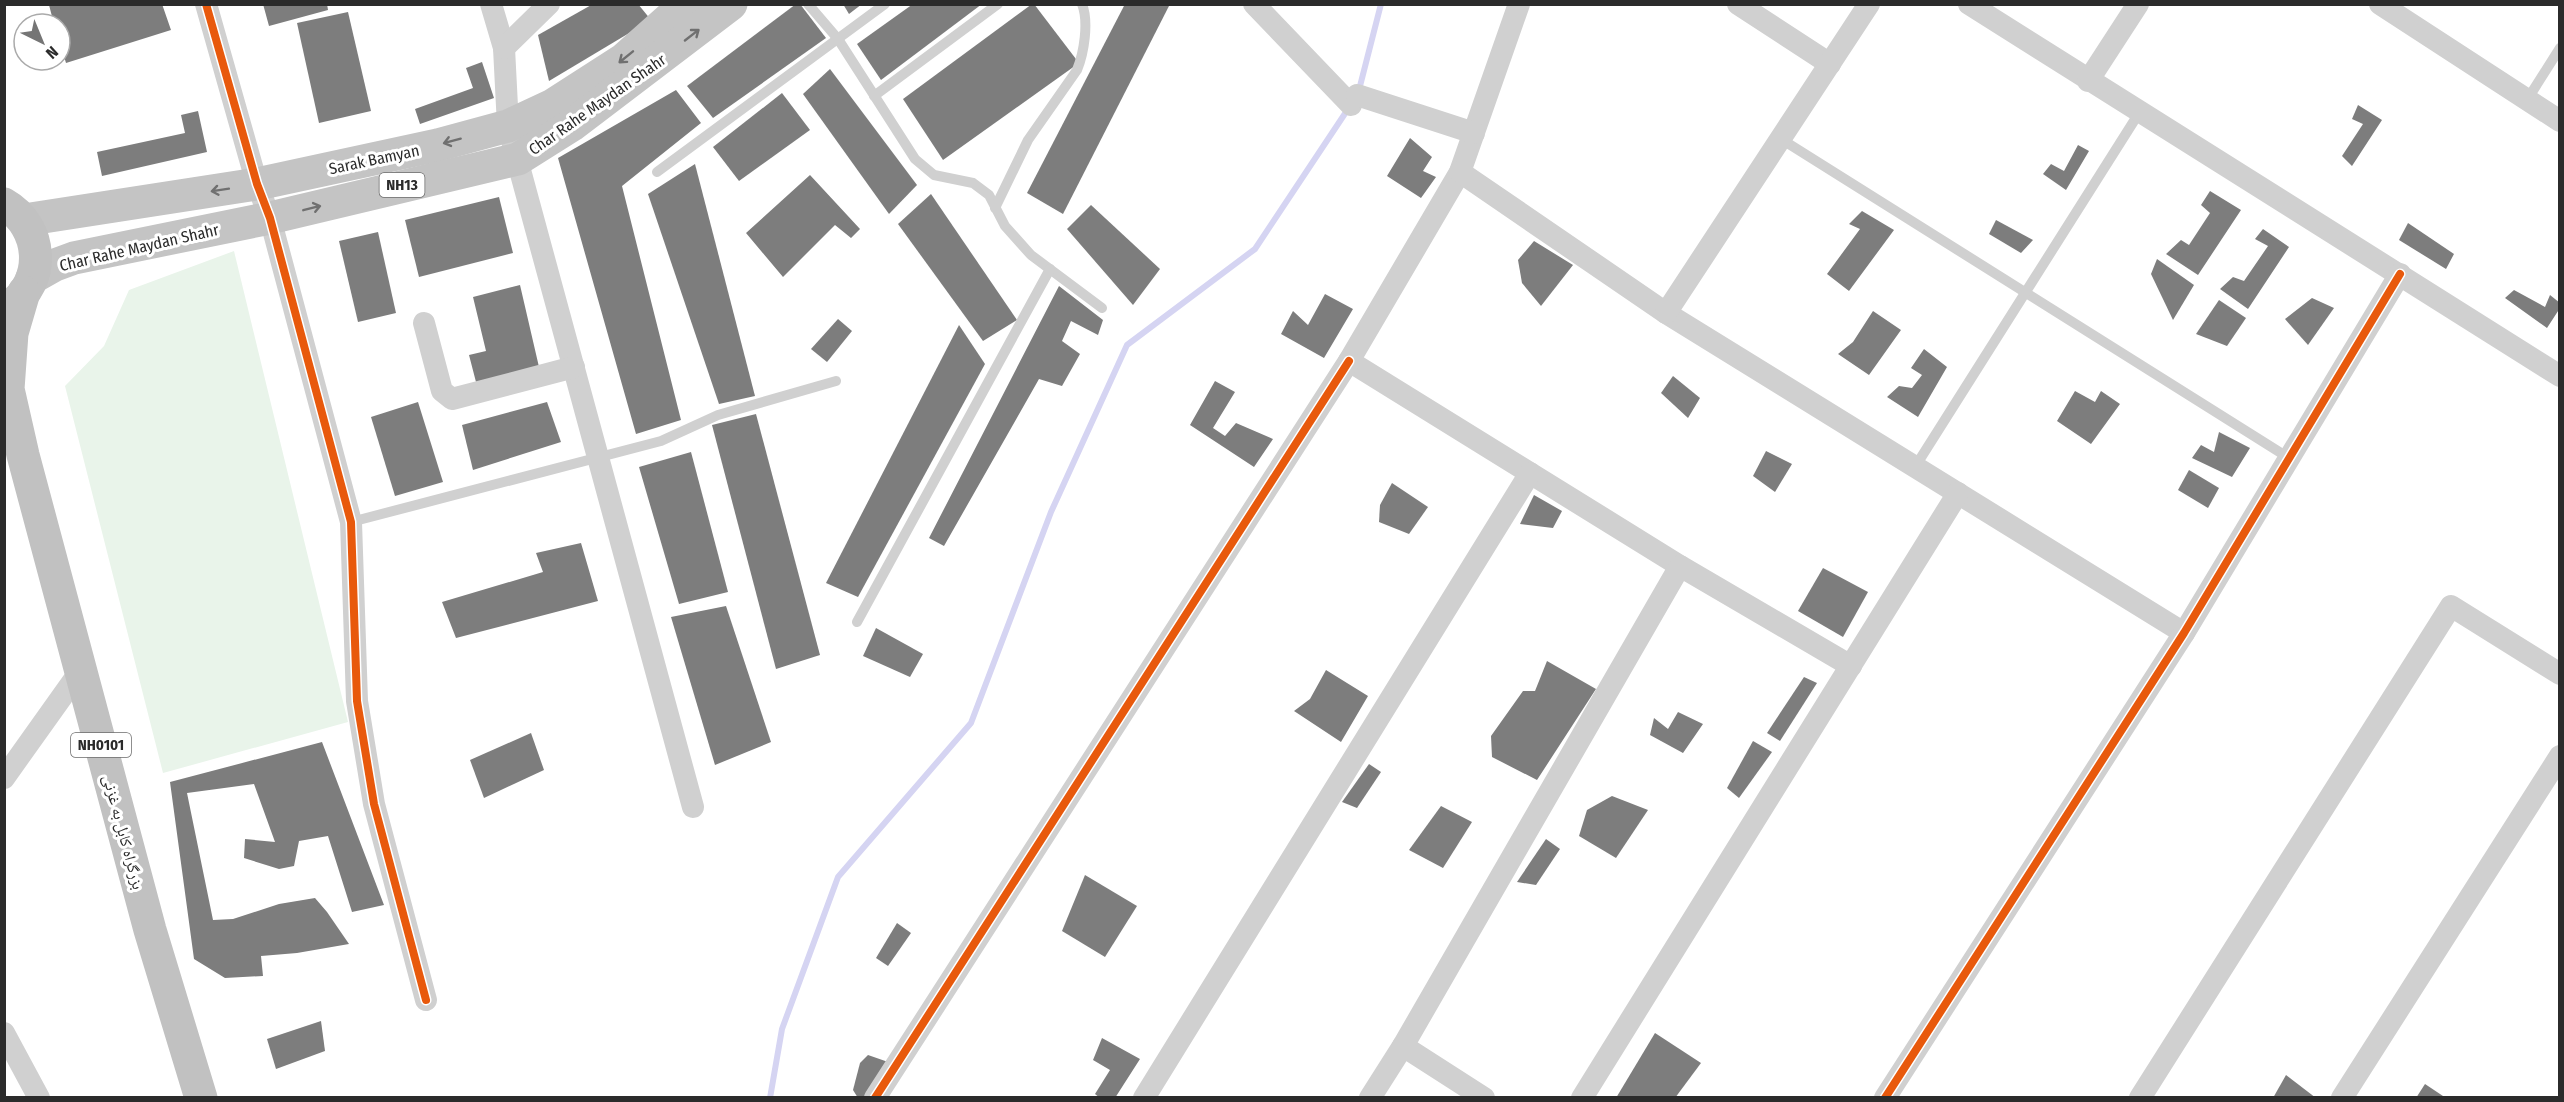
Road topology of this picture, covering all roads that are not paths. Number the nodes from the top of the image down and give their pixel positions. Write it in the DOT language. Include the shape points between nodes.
graph roads {
  1 [pos="206,4"];
  2 [pos="491,4"];
  3 [pos="549,4"];
  4 [pos="686,4"];
  5 [pos="731,4"];
  6 [pos="808,4"];
  7 [pos="885,4"];
  8 [pos="998,4"];
  9 [pos="1082,4"];
  10 [pos="1254,4"];
  11 [pos="1519,4"];
  12 [pos="1738,4"];
  13 [pos="1869,4"];
  14 [pos="1969,4"];
  15 [pos="2138,4"];
  16 [pos="2380,4"];
  17 [pos="838,39"];
  18 [pos="504,48"];
  19 [pos="2559,48"];
  20 [pos="1830,64"];
  21 [pos="2088,81"];
  22 [pos="874,96"];
  23 [pos="2527,100"];
  24 [pos="2139,113"];
  25 [pos="2559,121"];
  26 [pos="508,126"];
  27 [pos="1474,133"];
  28 [pos="1781,139"];
  29 [pos="518,159"];
  30 [pos="657,172"];
  31 [pos="1460,172"];
  32 [pos="257,184"];
  33 [pos="12,208"];
  34 [pos="995,208"];
  35 [pos="270,218"];
  36 [pos="1050,268"];
  37 [pos="2400,274"];
  38 [pos="2025,292"];
  39 [pos="20,293"];
  40 [pos="1102,308"];
  41 [pos="1666,313"];
  42 [pos="424,323"];
  43 [pos="1349,361"];
  44 [pos="574,366"];
  45 [pos="2559,376"];
  46 [pos="836,381"];
  47 [pos="6,387"];
  48 [pos="14,457"];
  49 [pos="598,458"];
  50 [pos="2289,458"];
  51 [pos="1916,467"];
  52 [pos="1530,473"];
  53 [pos="1958,494"];
  54 [pos="351,522"];
  55 [pos="1680,566"];
  56 [pos="858,622"];
  57 [pos="2184,633"];
  58 [pos="1851,666"];
  59 [pos="81,670"];
  60 [pos="2559,674"];
  61 [pos="2559,756"];
  62 [pos="4,778"];
  63 [pos="693,807"];
  64 [pos="426,1000"];
  65 [pos="4,1034"];
  66 [pos="1403,1046"];
  67 [pos="39,1098"];
  68 [pos="201,1098"];
  69 [pos="875,1098"];
  70 [pos="1144,1098"];
  71 [pos="1370,1098"];
  72 [pos="1484,1098"];
  73 [pos="1582,1098"];
  74 [pos="1885,1098"];
  75 [pos="2140,1098"];
  76 [pos="2342,1098"];
  1 -- 32 [label="street"];
  2 -- 18 [label="street"];
  3 -- 18 [label="street"];
  4 -- 26 [label="main road, Sarak Bamyan / NH13, one-way" via="623,60 553,105"];
  29 -- 5 [label="main road, Char Rahe Maydan Shahr / NH13, one-way" via="581,118"];
  6 -- 17 [label="lane"];
  7 -- 17 [label="lane"];
  8 -- 22 [label="lane"];
  9 -- 34 [label="lane" via="1086,14 1080,64 1028,140"];
  10 -- 27 [label="street" via="1354,100"];
  11 -- 27 [label="street"];
  12 -- 20 [label="street"];
  13 -- 20 [label="street"];
  14 -- 21 [label="street"];
  15 -- 21 [label="street"];
  16 -- 23 [label="street"];
  17 -- 22 [label="lane"];
  17 -- 30 [label="lane"];
  18 -- 26 [label="street"];
  19 -- 23 [label="lane"];
  20 -- 28 [label="street"];
  21 -- 24 [label="street"];
  22 -- 34 [label="lane" via="915,159 934,175 973,183 989,195"];
  23 -- 25 [label="street"];
  24 -- 37 [label="street"];
  24 -- 38 [label="lane"];
  26 -- 29 [label="street"];
  26 -- 32 [label="main road, Sarak Bamyan / NH13, one-way"];
  27 -- 31 [label="street"];
  28 -- 38 [label="lane"];
  28 -- 41 [label="street"];
  35 -- 29 [label="main road, Char Rahe Maydan Shahr / NH13, one-way"];
  29 -- 44 [label="street"];
  31 -- 41 [label="street"];
  31 -- 43 [label="street"];
  32 -- 33 [label="main road, Sarak Bamyan / NH13, one-way"];
  32 -- 35 [label="street"];
  33 -- 39 [label="highway, NH0101" via="34,238 36,258"];
  34 -- 36 [label="lane" via="1005,226 1031,255"];
  35 -- 39 [label="main road, Char Rahe Maydan Shahr / NH13" via="74,258 55,265"];
  35 -- 54 [label="street"];
  36 -- 40 [label="lane"];
  36 -- 56 [label="lane"];
  37 -- 45 [label="street"];
  37 -- 50 [label="street"];
  38 -- 50 [label="lane"];
  38 -- 51 [label="lane"];
  39 -- 47 [label="highway, بزرگراه کابل به غزنی / NH0101"];
  41 -- 51 [label="street"];
  42 -- 44 [label="street" via="442,391 452,399"];
  43 -- 52 [label="street"];
  43 -- 69 [label="street"];
  44 -- 49 [label="street"];
  46 -- 49 [label="lane" via="718,415 661,441"];
  47 -- 48 [label="highway, بزرگراه کابل به غزنی / NH0101"];
  48 -- 59 [label="highway, بزرگراه کابل به غزنی / NH0101"];
  49 -- 54 [label="lane"];
  49 -- 63 [label="street"];
  50 -- 57 [label="street"];
  51 -- 53 [label="street"];
  52 -- 55 [label="street"];
  52 -- 70 [label="street"];
  53 -- 57 [label="street"];
  53 -- 58 [label="street"];
  54 -- 64 [label="street" via="357,700 374,804"];
  55 -- 58 [label="street"];
  55 -- 66 [label="street"];
  57 -- 74 [label="street"];
  58 -- 73 [label="street"];
  59 -- 62 [label="street"];
  59 -- 68 [label="highway, بزرگراه کابل به غزنی / NH0101" via="150,930"];
  60 -- 75 [label="street" via="2451,606"];
  61 -- 76 [label="street"];
  65 -- 67 [label="street"];
  66 -- 71 [label="street"];
  66 -- 72 [label="street"];
}
